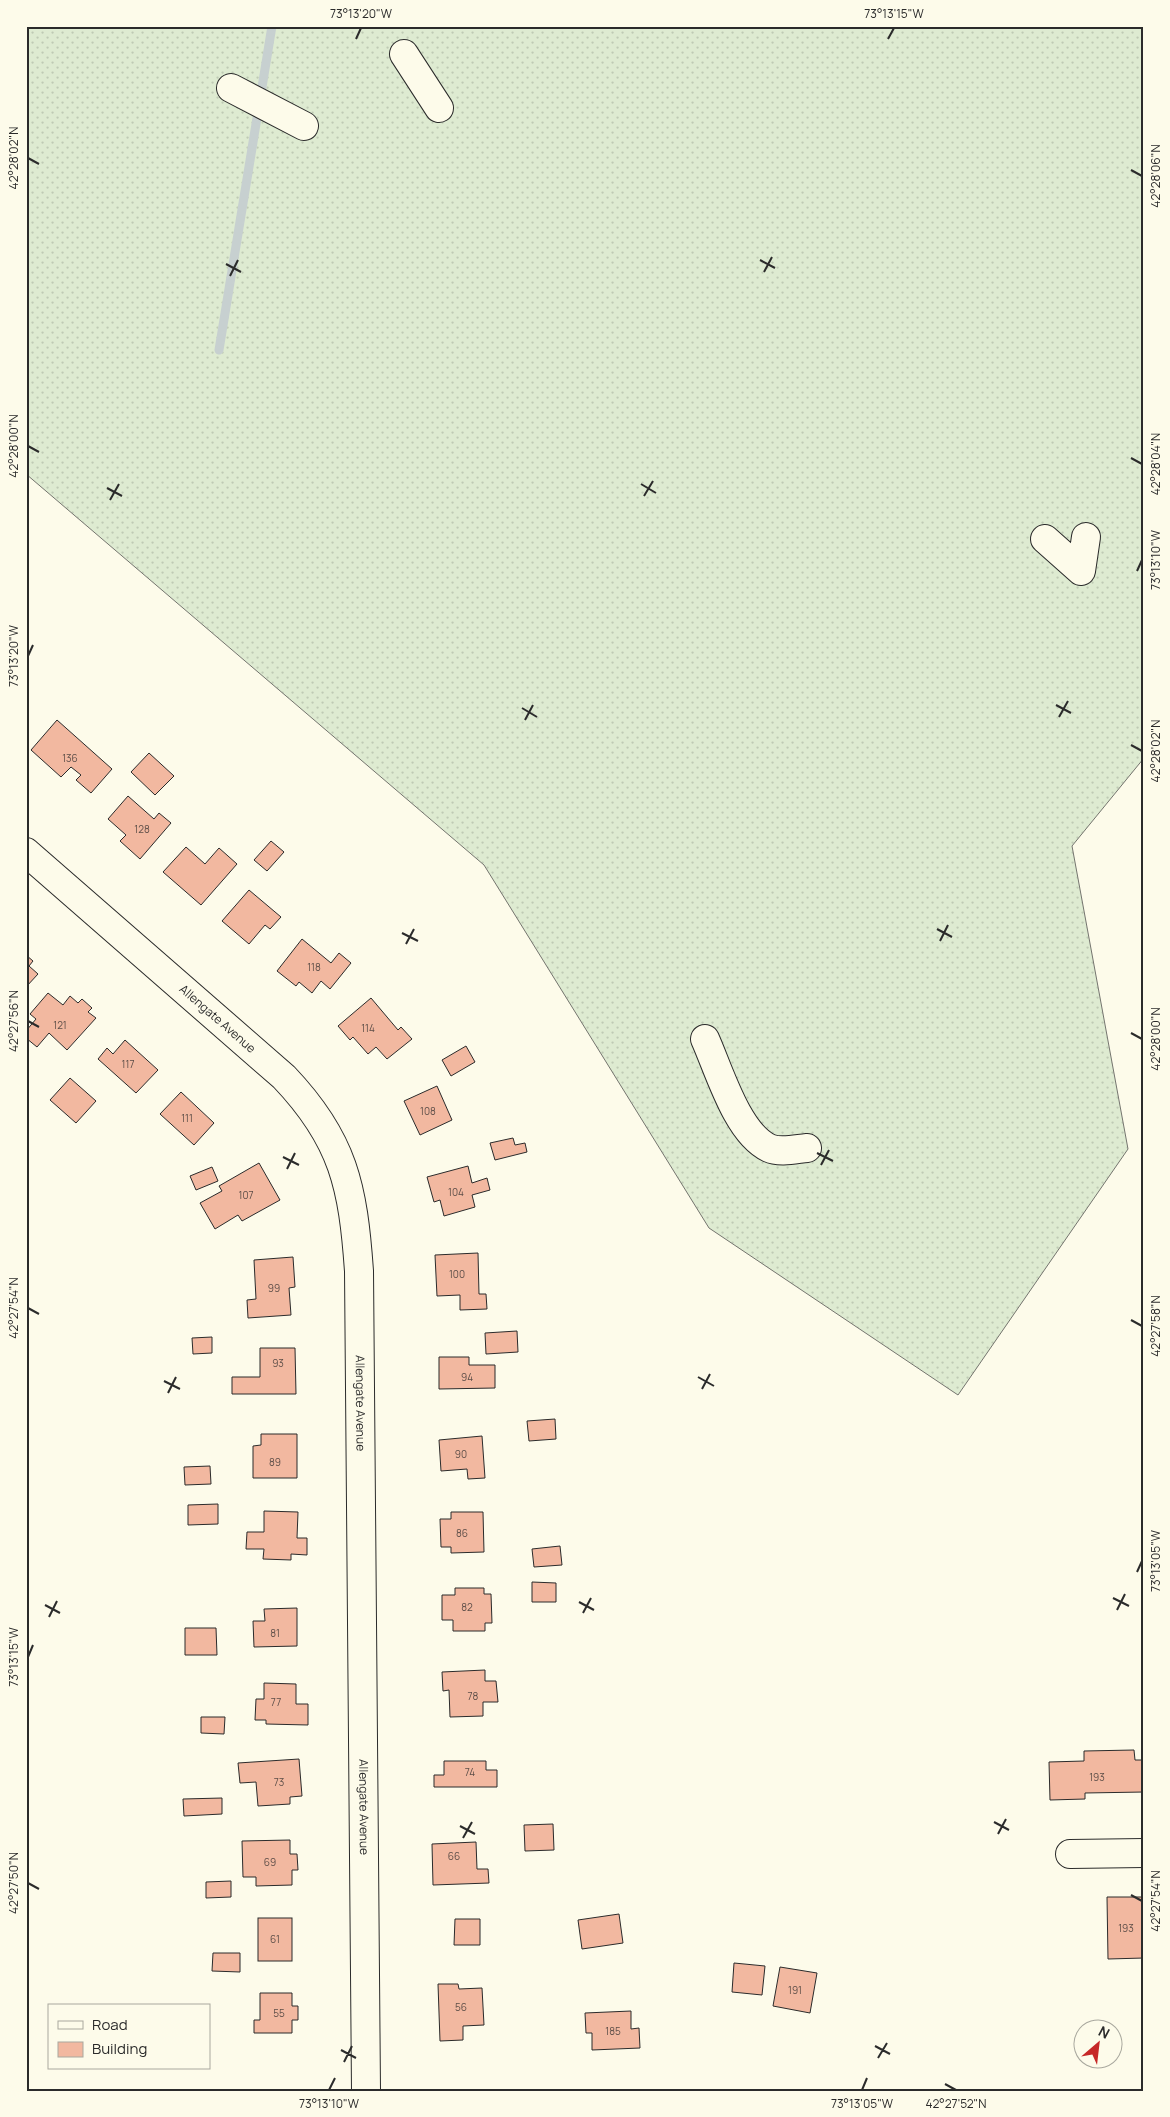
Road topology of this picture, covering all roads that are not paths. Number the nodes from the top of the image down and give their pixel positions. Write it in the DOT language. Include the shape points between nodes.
graph roads {
  1 [pos="404,54"];
  2 [pos="237,91"];
  3 [pos="438,108"];
  4 [pos="304,126"];
  5 [pos="1086,537"];
  6 [pos="1045,539"];
  7 [pos="26,852"];
  8 [pos="705,1039"];
  9 [pos="808,1148"];
  10 [pos="1144,1853"];
  11 [pos="1070,1854"];
  12 [pos="366,2091"];
  1 -- 3 [label="street"];
  2 -- 4 [label="street"];
  5 -- 6 [label="street" via="1081,571"];
  7 -- 12 [label="street, Allengate Avenue" via="284,1077 305,1099 323,1126 340,1158 351,1192 359,1271"];
  8 -- 9 [label="street" via="741,1121 752,1136 770,1148"];
  10 -- 11 [label="street"];
}
